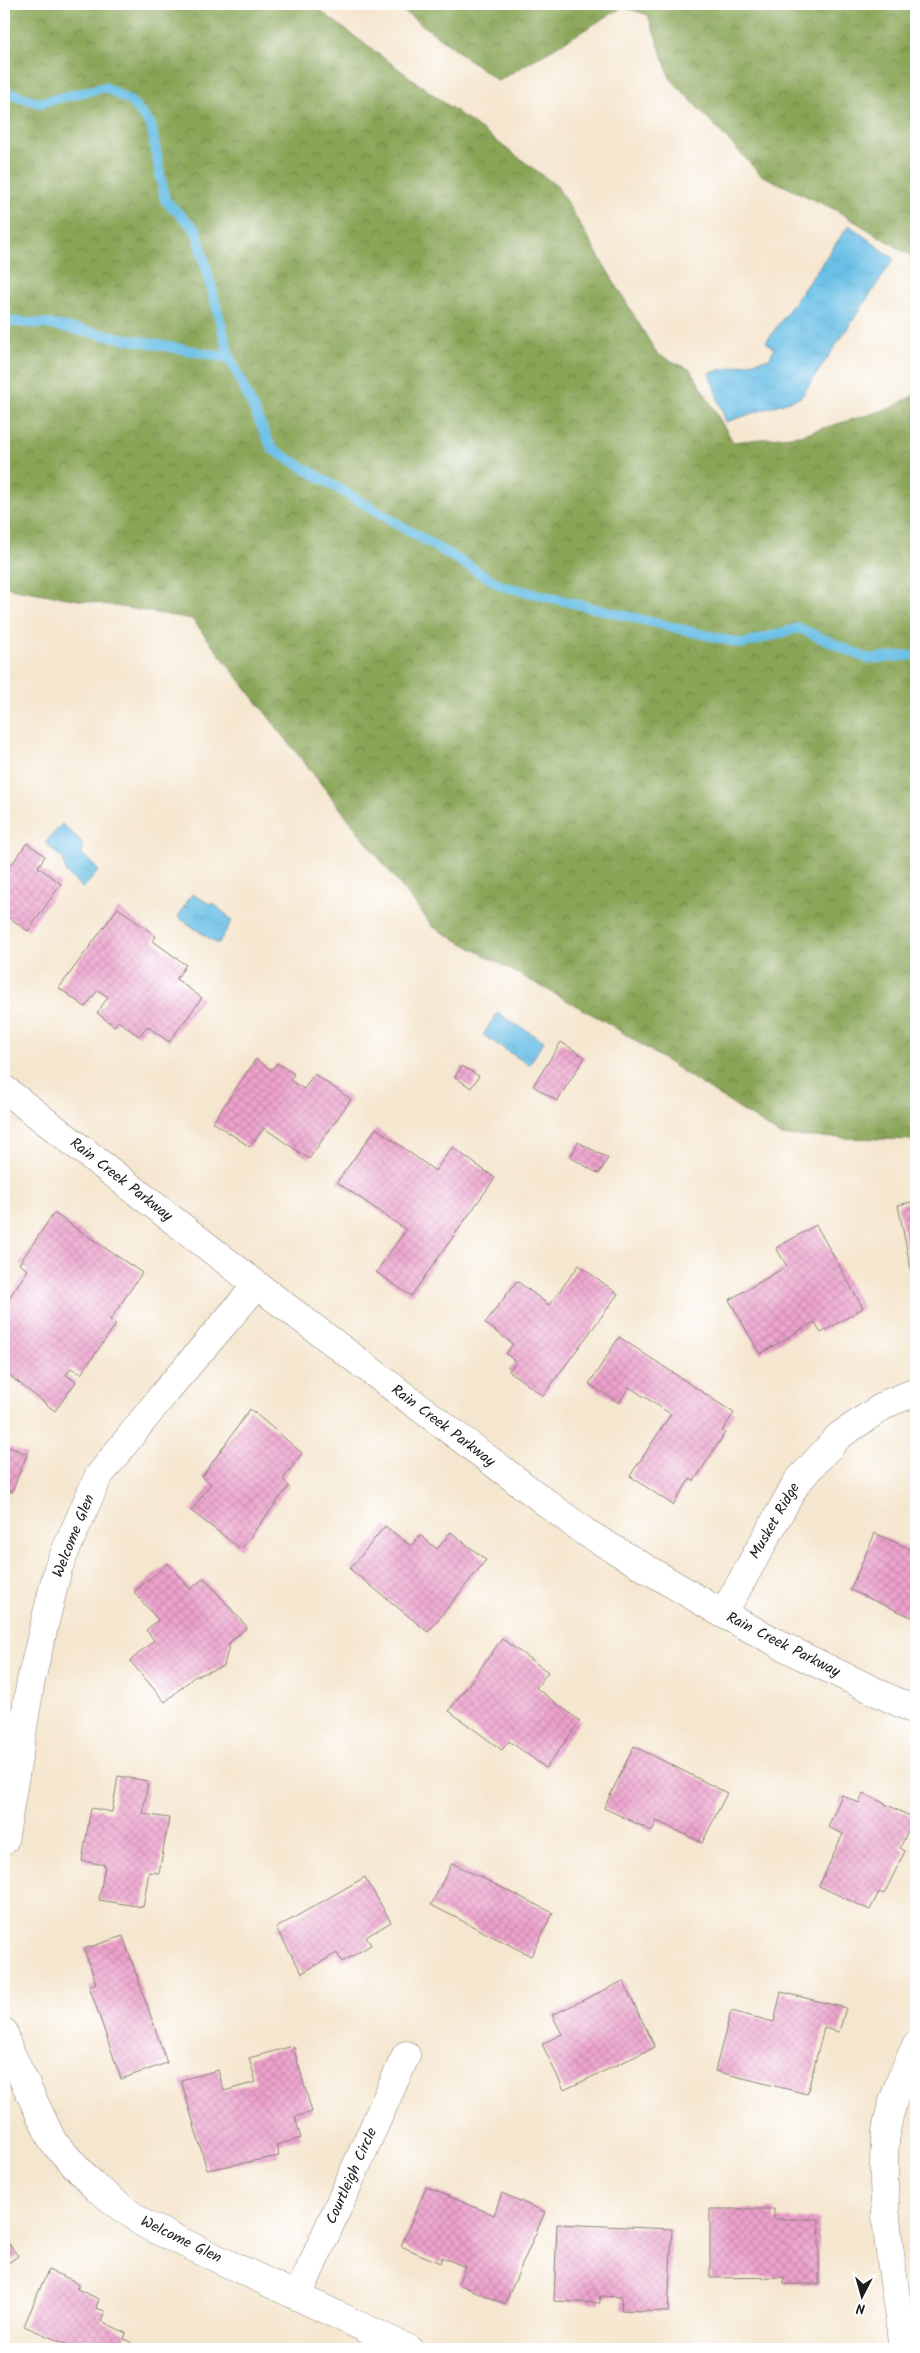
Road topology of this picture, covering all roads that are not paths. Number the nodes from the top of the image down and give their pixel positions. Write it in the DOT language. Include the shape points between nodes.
graph roads {
  1 [pos="4,1089"];
  2 [pos="257,1285"];
  3 [pos="916,1392"];
  4 [pos="722,1614"];
  5 [pos="916,1711"];
  6 [pos="4,1841"];
  7 [pos="4,2032"];
  8 [pos="916,2045"];
  9 [pos="406,2055"];
  10 [pos="298,2296"];
  11 [pos="409,2349"];
  12 [pos="903,2349"];
  1 -- 2 [label="street, Rain Creek Parkway"];
  2 -- 4 [label="street, Rain Creek Parkway" via="584,1532"];
  2 -- 6 [label="street, Welcome Glen" via="98,1477 58,1568 31,1680"];
  3 -- 4 [label="street, Musket Ridge" via="888,1404 839,1436 797,1482"];
  4 -- 5 [label="street, Rain Creek Parkway"];
  7 -- 10 [label="street, Welcome Glen" via="6,2045 53,2142 96,2188 144,2224"];
  8 -- 12 [label="street" via="901,2078 886,2131 884,2193"];
  9 -- 10 [label="street, Courtleigh Circle"];
  10 -- 11 [label="street, Welcome Glen"];
}
